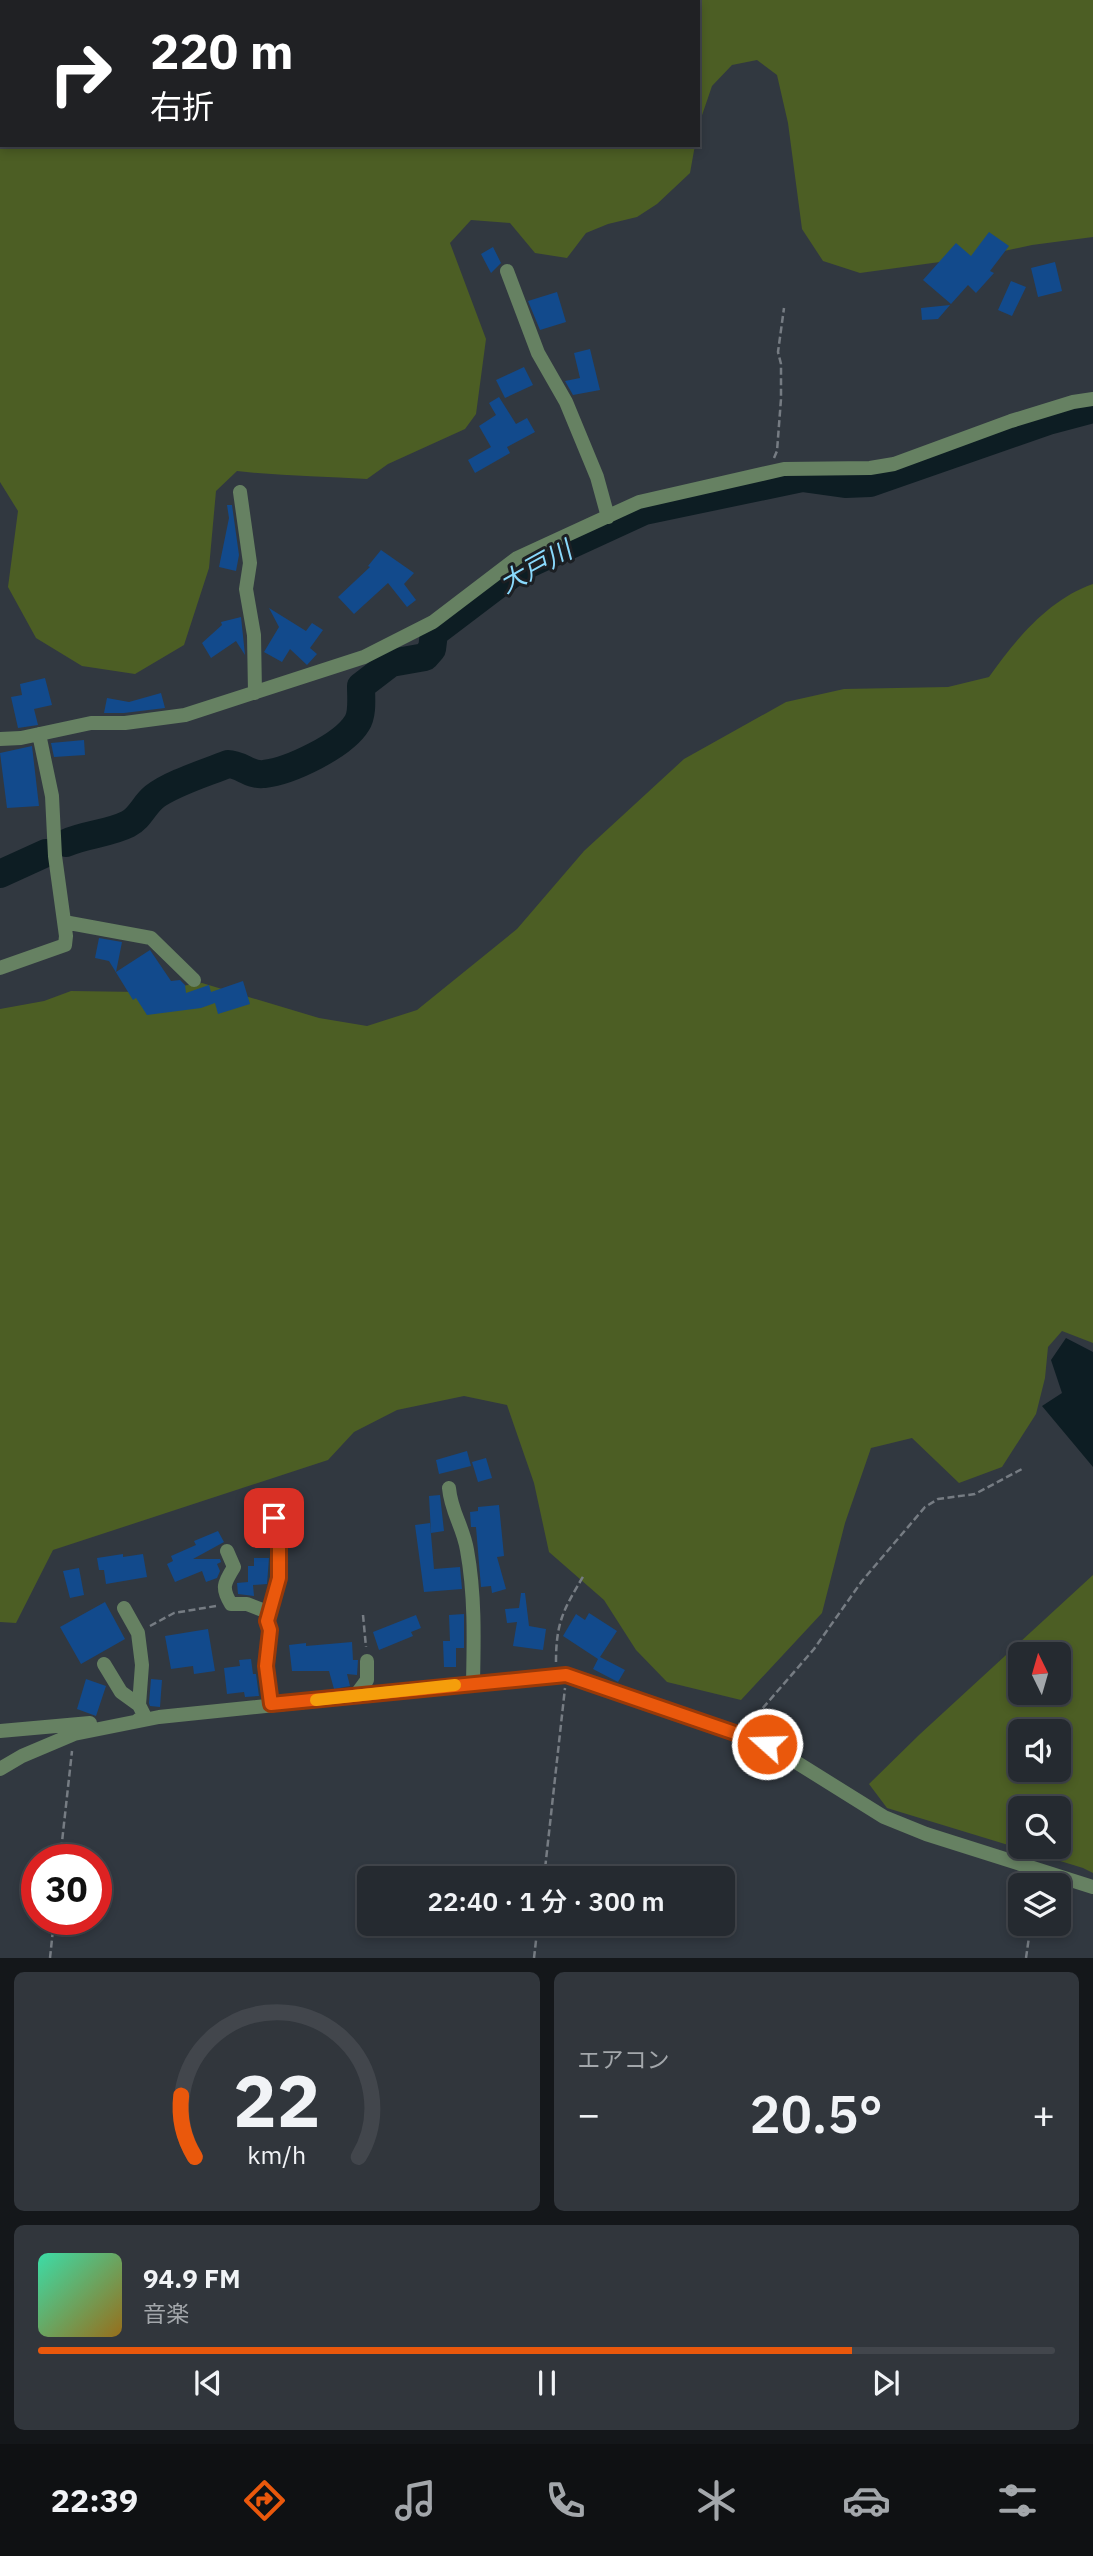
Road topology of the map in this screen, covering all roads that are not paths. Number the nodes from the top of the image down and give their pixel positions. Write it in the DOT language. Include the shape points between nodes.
graph roads {
  1 [pos="507,271"];
  2 [pos="1093,399"];
  3 [pos="240,492"];
  4 [pos="608,517"];
  5 [pos="255,693"];
  6 [pos="39,734"];
  7 [pos="0,739"];
  8 [pos="64,922"];
  9 [pos="0,968"];
  10 [pos="194,980"];
  11 [pos="449,1488"];
  12 [pos="274,1518"];
  13 [pos="227,1551"];
  14 [pos="124,1608"];
  15 [pos="267,1621"];
  16 [pos="367,1661"];
  17 [pos="104,1664"];
  18 [pos="473,1683"];
  19 [pos="356,1695"];
  20 [pos="271,1704"];
  21 [pos="139,1705"];
  22 [pos="146,1719"];
  23 [pos="0,1731"];
  24 [pos="0,1769"];
  25 [pos="1093,1887"];
  1 -- 4 [label="street" via="538,353 566,402 597,477"];
  2 -- 4 [label="street" via="1011,421 894,464 784,469 639,502"];
  3 -- 5 [label="street" via="250,563 246,589 254,635"];
  4 -- 5 [label="street" via="517,558 433,622 364,657"];
  5 -- 6 [label="street" via="185,715 91,723"];
  6 -- 7 [label="street"];
  6 -- 8 [label="street" via="52,796"];
  8 -- 9 [label="street" via="65,945"];
  8 -- 10 [label="street" via="150,938"];
  11 -- 18 [label="street" via="450,1506 461,1524 467,1549 475,1617"];
  12 -- 15 [label="street" via="279,1578"];
  13 -- 15 [label="street" via="234,1567 223,1592 231,1604 265,1611"];
  14 -- 21 [label="street" via="138,1633 142,1665"];
  15 -- 20 [label="street"];
  16 -- 19 [label="street" via="367,1680"];
  17 -- 21 [label="street" via="121,1692"];
  18 -- 19 [label="street"];
  18 -- 25 [label="street" via="561,1675 767,1744 884,1817 926,1834"];
  19 -- 20 [label="street"];
  20 -- 22 [label="street"];
  21 -- 22 [label="street"];
  22 -- 23 [label="street"];
  22 -- 24 [label="street" via="74,1734"];
}
